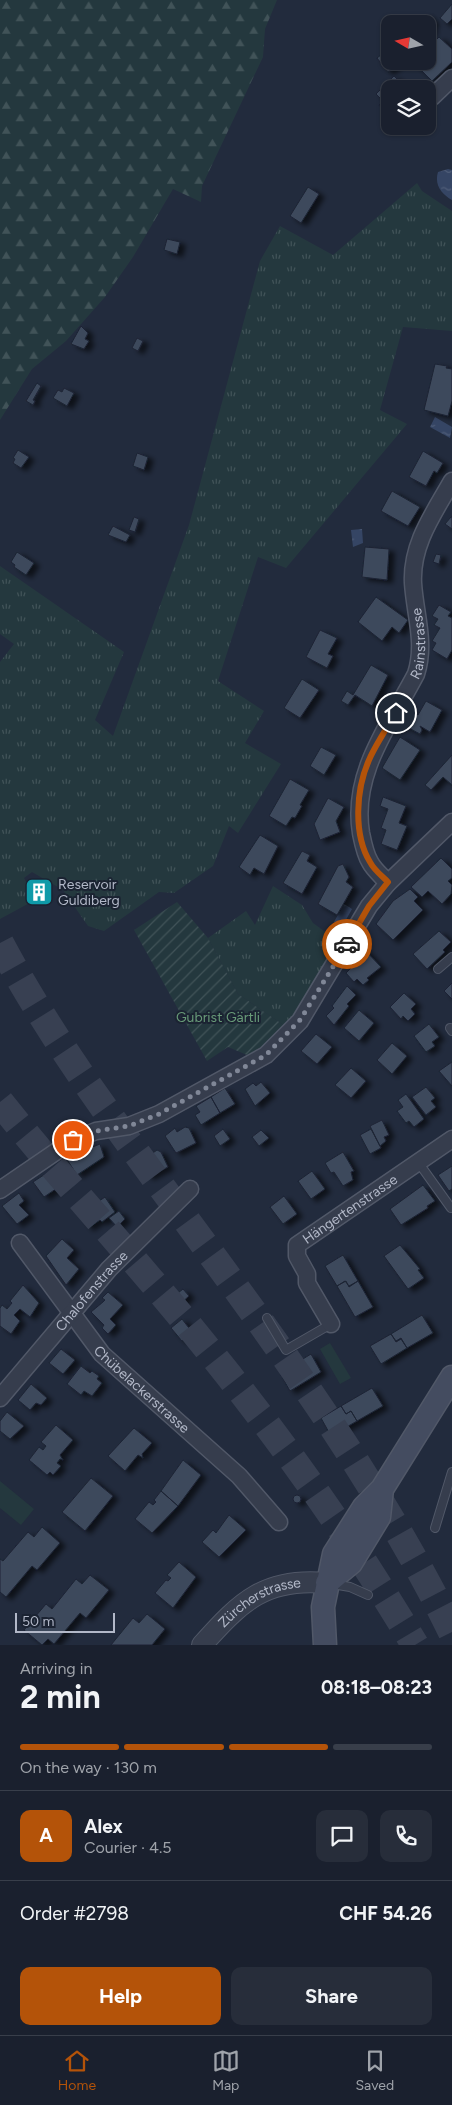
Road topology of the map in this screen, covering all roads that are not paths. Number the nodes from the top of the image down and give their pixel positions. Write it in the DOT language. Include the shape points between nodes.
graph roads {
  1 [pos="452,78"];
  2 [pos="436,93"];
  3 [pos="452,481"];
  4 [pos="452,822"];
  5 [pos="388,882"];
  6 [pos="452,957"];
  7 [pos="438,969"];
  8 [pos="452,1139"];
  9 [pos="418,1162"];
  10 [pos="190,1189"];
  11 [pos="0,1190"];
  12 [pos="451,1208"];
  13 [pos="20,1243"];
  14 [pos="71,1314"];
  15 [pos="267,1318"];
  16 [pos="331,1324"];
  17 [pos="452,1377"];
  18 [pos="0,1398"];
  19 [pos="452,1472"];
  20 [pos="279,1522"];
  21 [pos="435,1528"];
  22 [pos="328,1583"];
  23 [pos="368,1596"];
  24 [pos="202,1645"];
  25 [pos="325,1645"];
  1 -- 2 [label="street"];
  3 -- 5 [label="street, Rainstrasse" via="423,532 415,556 413,584 420,662 369,760 360,795 360,822 366,855"];
  4 -- 5 [label="street"];
  5 -- 11 [label="street" via="369,906 300,1020 266,1055 159,1114 129,1126 96,1131 73,1140"];
  6 -- 7 [label="lane"];
  8 -- 9 [label="street, Hängertenstrasse"];
  9 -- 12 [label="lane"];
  9 -- 16 [label="street, Hängertenstrasse" via="297,1245 296,1256 307,1274 307,1283"];
  10 -- 14 [label="street, Chalofenstrasse" via="135,1241"];
  13 -- 14 [label="street, Chübelackerstrasse"];
  14 -- 18 [label="street, Chalofenstrasse"];
  14 -- 20 [label="street, Chübelackerstrasse" via="102,1354 239,1476"];
  15 -- 16 [label="lane" via="286,1350"];
  17 -- 22 [label="main road" via="382,1489 364,1508 334,1554"];
  19 -- 21 [label="lane"];
  22 -- 23 [label="lane"];
  22 -- 24 [label="street, Zürcherstrasse" via="304,1581 275,1586 240,1606"];
  22 -- 25 [label="main road" via="323,1607"];
}
